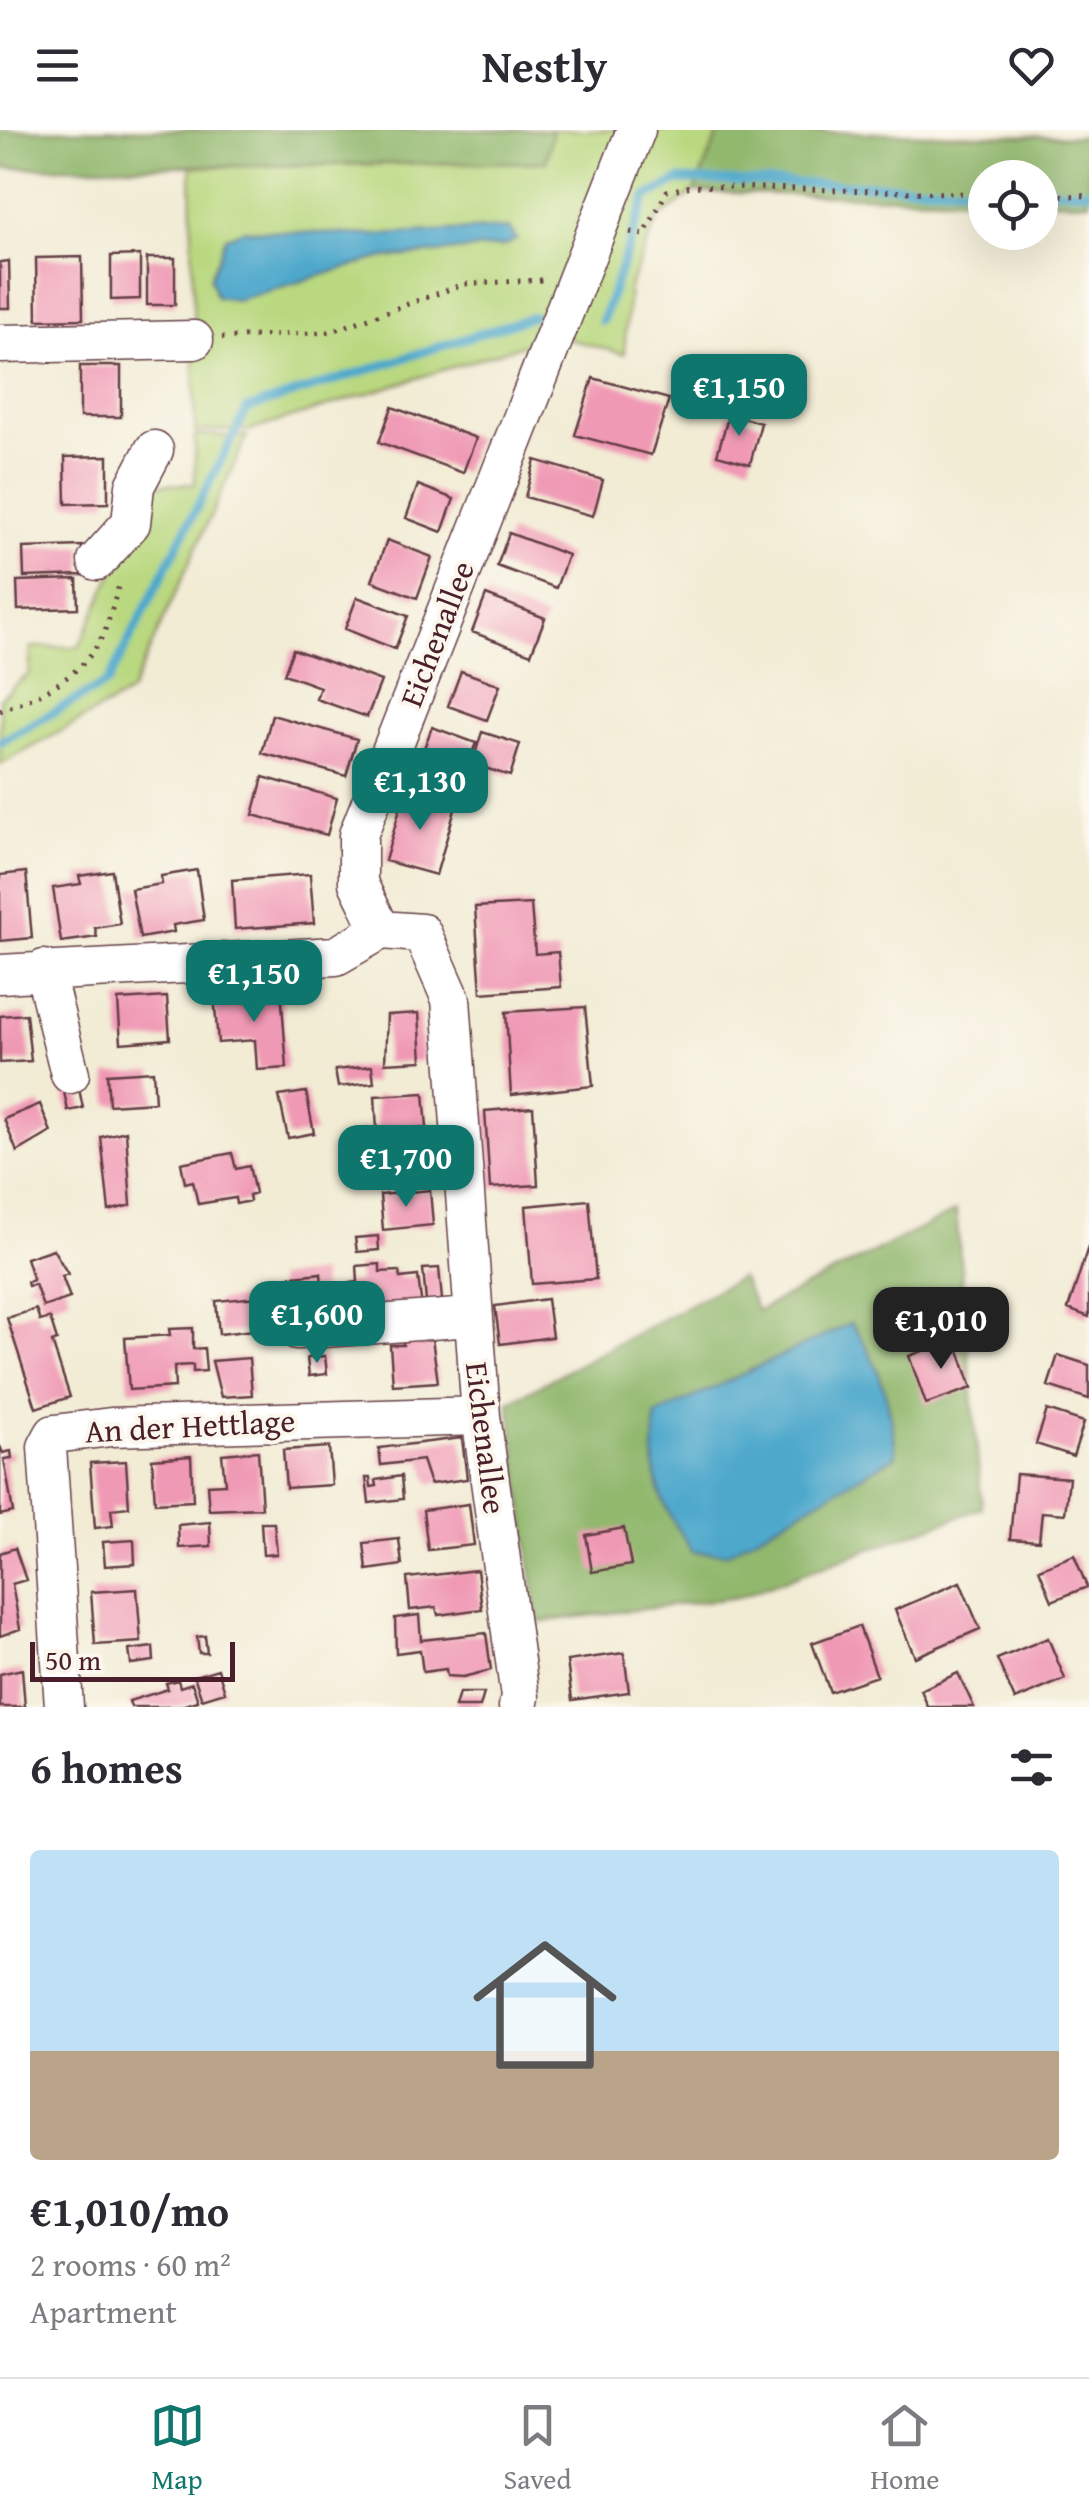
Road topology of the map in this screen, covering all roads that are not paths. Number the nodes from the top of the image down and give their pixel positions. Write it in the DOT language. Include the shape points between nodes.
graph roads {
  1 [pos="636,130"];
  2 [pos="194,340"];
  3 [pos="0,344"];
  4 [pos="154,450"];
  5 [pos="109,569"];
  6 [pos="382,930"];
  7 [pos="44,969"];
  8 [pos="0,974"];
  9 [pos="70,1074"];
  10 [pos="472,1316"];
  11 [pos="297,1330"];
  12 [pos="481,1416"];
  13 [pos="64,1707"];
  14 [pos="518,1707"];
  1 -- 6 [label="street, Eichenallee" via="358,834 358,883"];
  2 -- 3 [label="street"];
  4 -- 5 [label="street" via="135,486 131,523"];
  6 -- 7 [label="street" via="336,956"];
  6 -- 10 [label="street, Eichenallee" via="422,933 452,999"];
  7 -- 8 [label="street"];
  7 -- 9 [label="street"];
  10 -- 11 [label="street"];
  10 -- 12 [label="street, Eichenallee"];
  12 -- 13 [label="street, An der Hettlage" via="54,1434 46,1447"];
  12 -- 14 [label="street, Eichenallee"];
}
